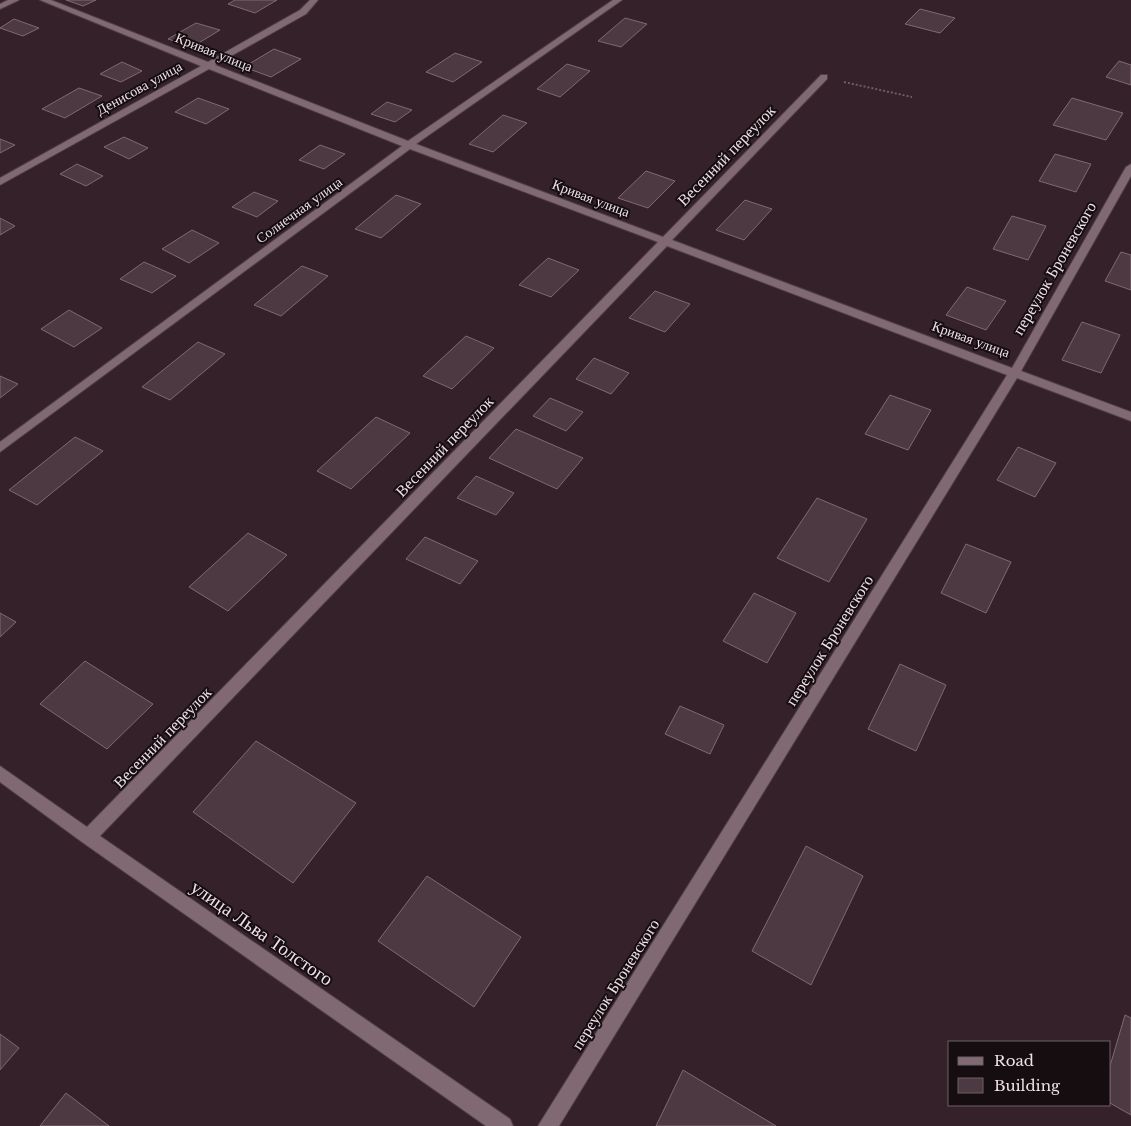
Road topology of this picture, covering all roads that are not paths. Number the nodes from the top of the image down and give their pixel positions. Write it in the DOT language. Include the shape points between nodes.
graph roads {
  1 [pos="15,0"];
  2 [pos="44,0"];
  3 [pos="314,0"];
  4 [pos="618,0"];
  5 [pos="0,7"];
  6 [pos="207,66"];
  7 [pos="824,77"];
  8 [pos="409,145"];
  9 [pos="1131,167"];
  10 [pos="0,182"];
  11 [pos="664,241"];
  12 [pos="1015,372"];
  13 [pos="1131,417"];
  14 [pos="0,448"];
  15 [pos="0,772"];
  16 [pos="88,838"];
  17 [pos="503,1126"];
  18 [pos="548,1126"];
  1 -- 5 [label="street"];
  2 -- 6 [label="street, Кривая улица"];
  3 -- 6 [label="street, Денисова улица" via="303,12"];
  4 -- 8 [label="street, Солнечная улица"];
  6 -- 8 [label="street, Кривая улица"];
  6 -- 10 [label="street, Денисова улица"];
  7 -- 11 [label="street, Весенний переулок"];
  8 -- 11 [label="street, Кривая улица"];
  8 -- 14 [label="street, Солнечная улица"];
  9 -- 12 [label="street, переулок Броневского"];
  11 -- 12 [label="street, Кривая улица"];
  11 -- 16 [label="street, Весенний переулок"];
  12 -- 13 [label="street, Кривая улица"];
  12 -- 18 [label="street, переулок Броневского"];
  15 -- 16 [label="street, улица Льва Толстого"];
  16 -- 17 [label="street, улица Льва Толстого"];
}
